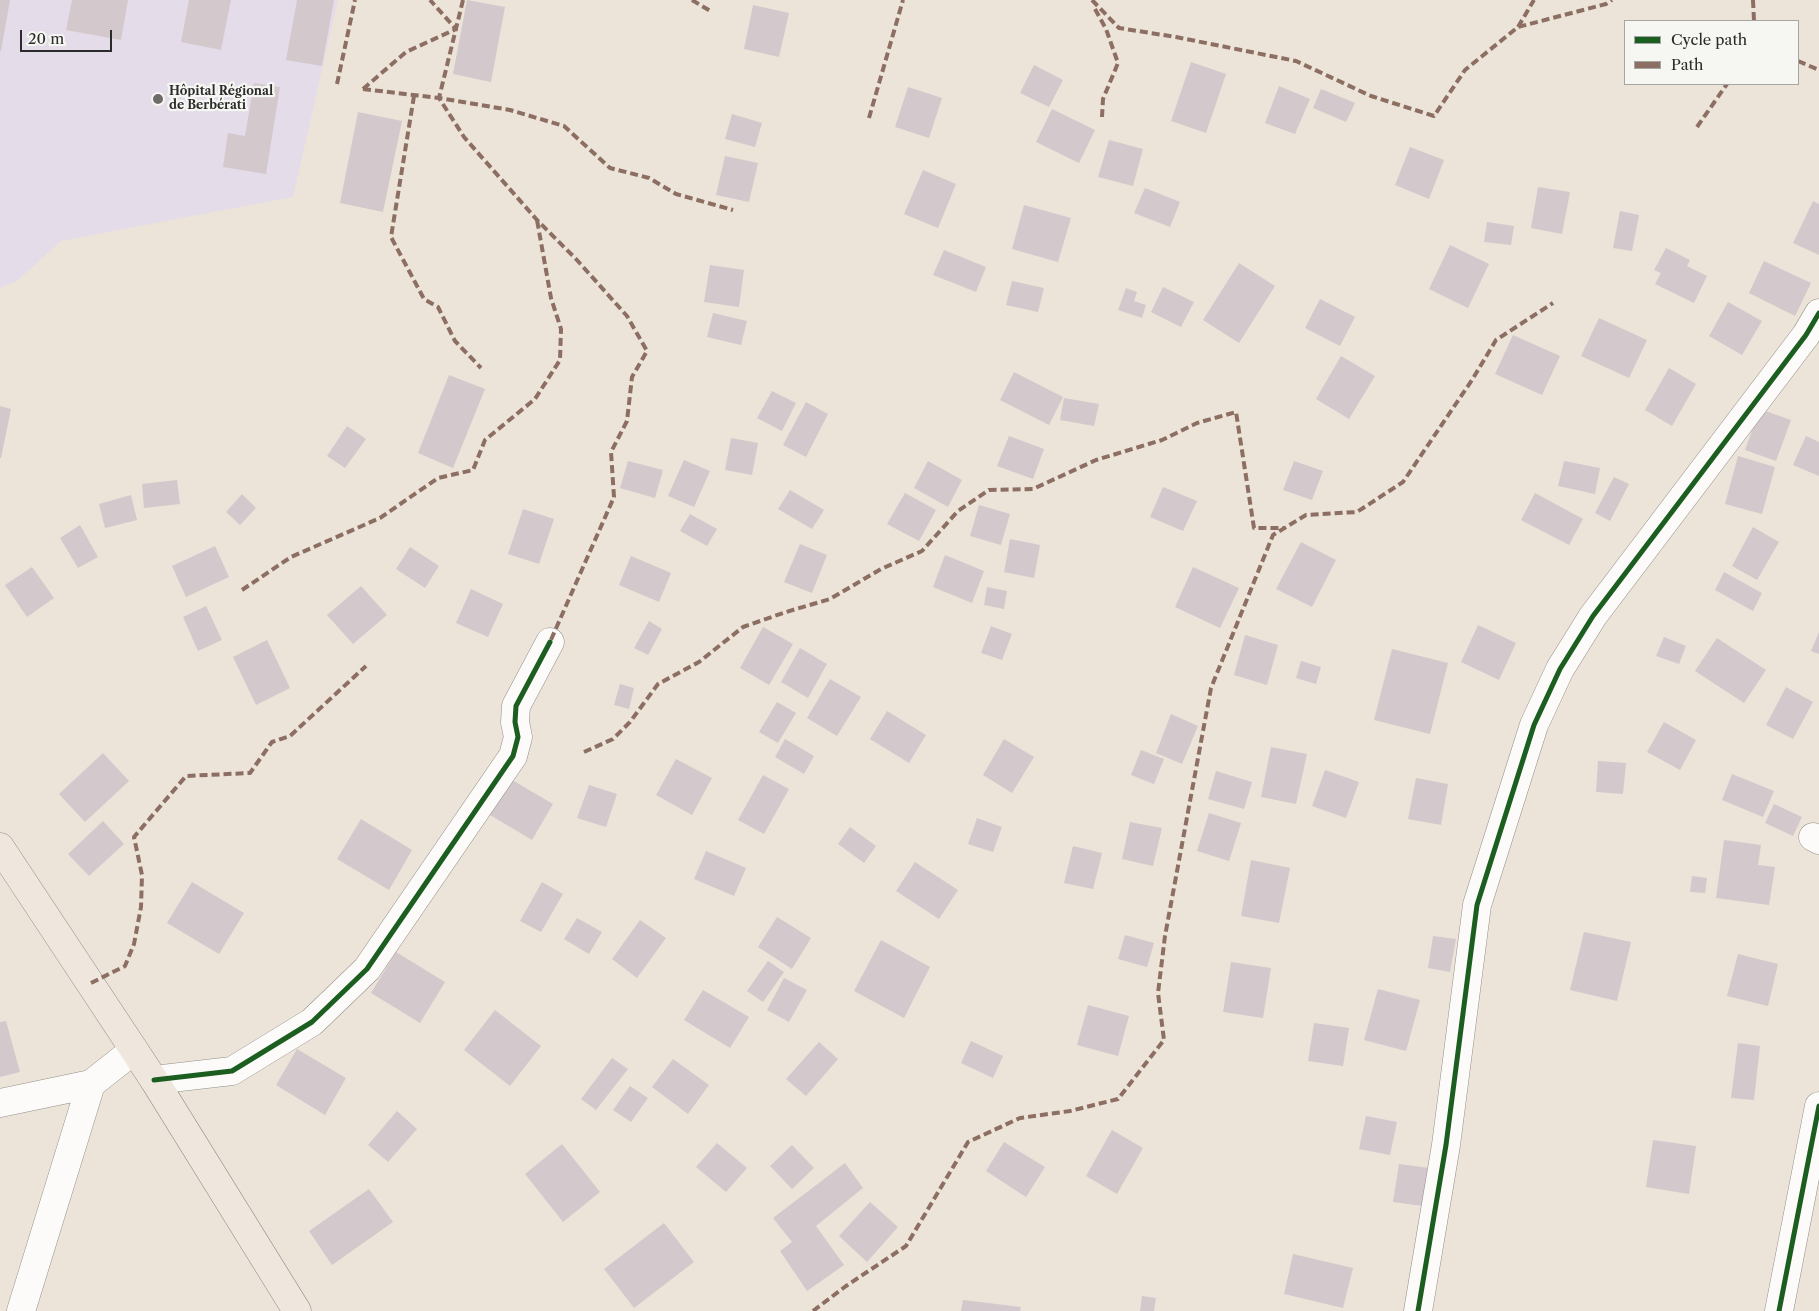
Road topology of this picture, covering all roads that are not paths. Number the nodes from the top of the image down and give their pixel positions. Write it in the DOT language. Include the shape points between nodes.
graph roads {
  1 [pos="1819,313"];
  2 [pos="550,642"];
  3 [pos="0,846"];
  4 [pos="134,1050"];
  5 [pos="154,1080"];
  6 [pos="91,1084"];
  7 [pos="0,1103"];
  8 [pos="1819,1106"];
  9 [pos="21,1311"];
  10 [pos="297,1311"];
  11 [pos="1418,1311"];
  12 [pos="1779,1311"];
  1 -- 11 [label="street" via="1800,343 1593,616 1560,669 1534,725 1477,905 1446,1144"];
  2 -- 5 [label="street" via="516,706 518,737 513,756 367,969 312,1022 232,1071"];
  3 -- 4 [label="main road"];
  4 -- 5 [label="main road"];
  4 -- 6 [label="street"];
  5 -- 10 [label="main road"];
  6 -- 7 [label="street"];
  6 -- 9 [label="street"];
  8 -- 12 [label="street"];
}
